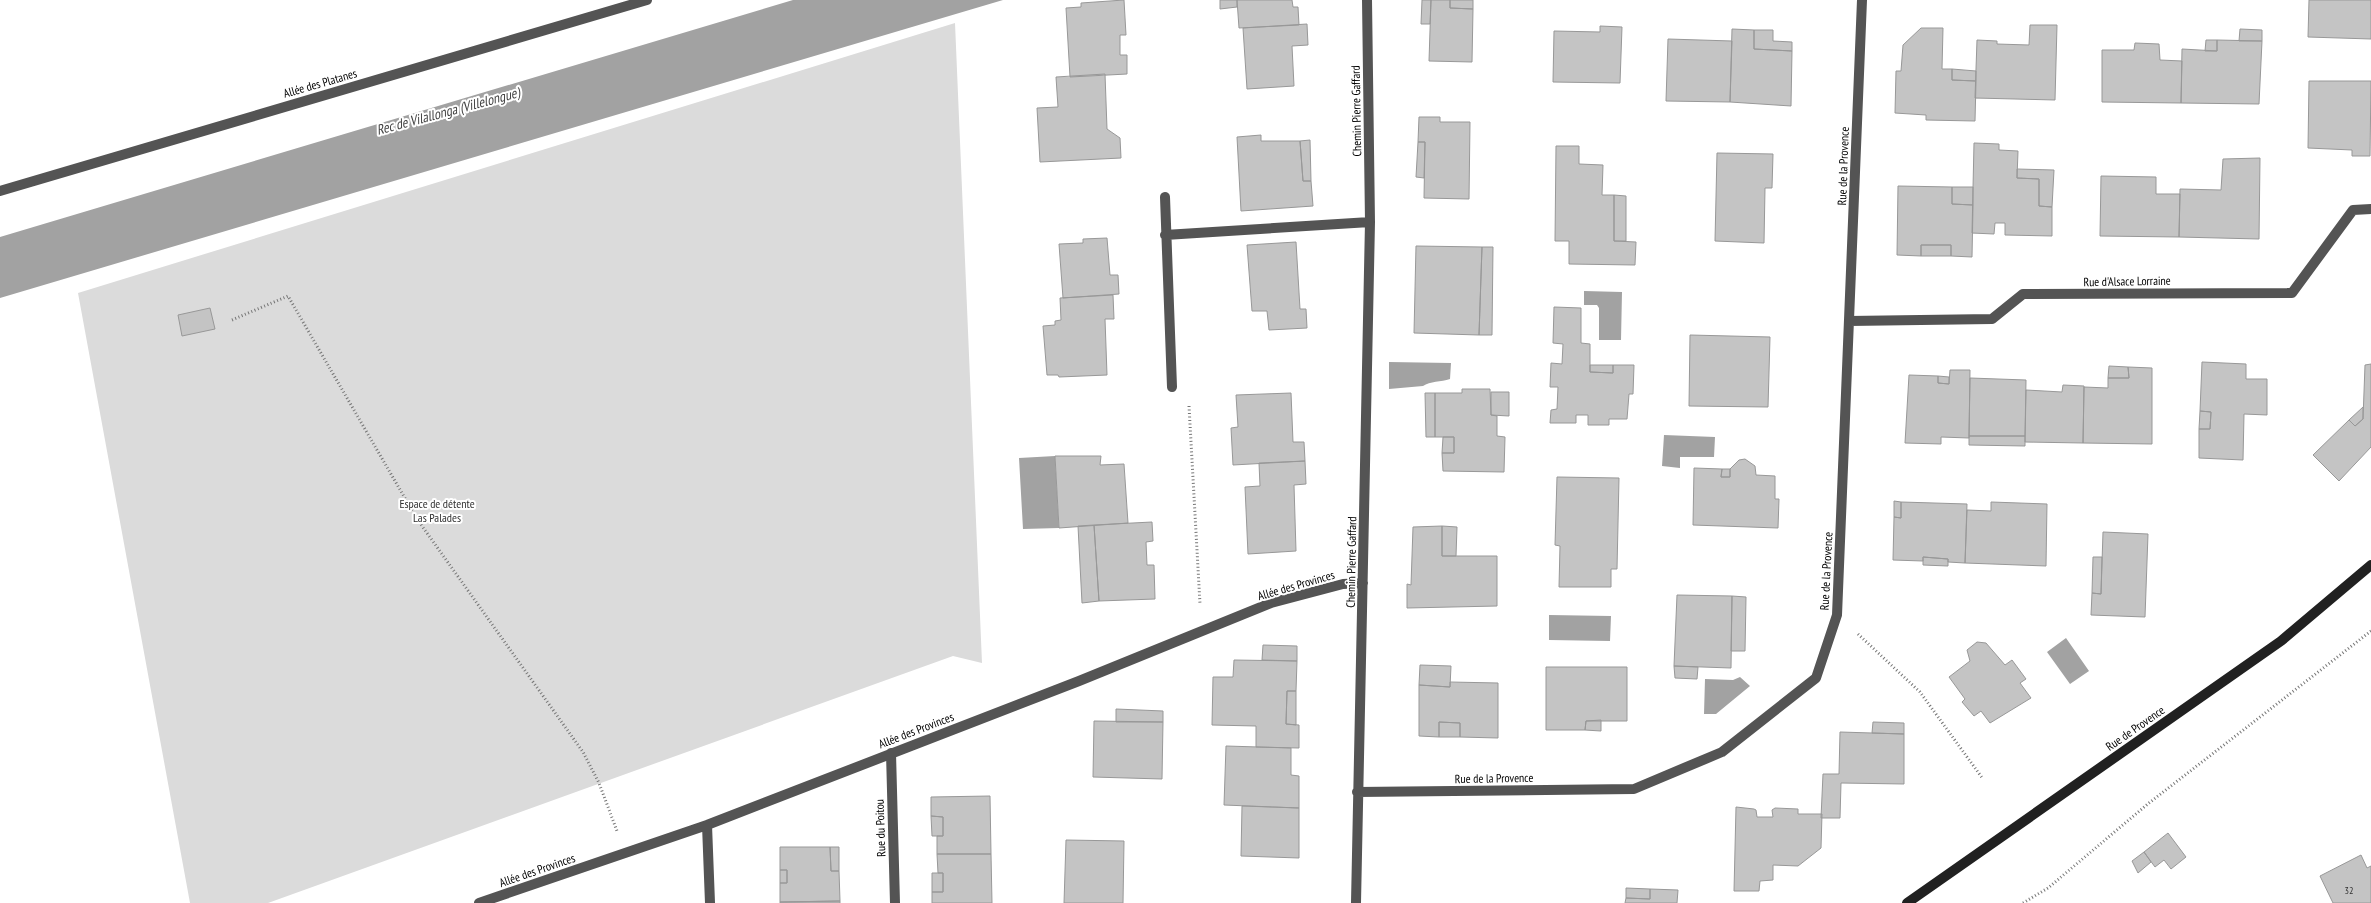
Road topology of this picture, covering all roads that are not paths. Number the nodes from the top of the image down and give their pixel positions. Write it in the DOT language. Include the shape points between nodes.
graph roads {
  1 [pos="647,0"];
  2 [pos="1367,0"];
  3 [pos="1862,0"];
  4 [pos="0,191"];
  5 [pos="1165,198"];
  6 [pos="2371,209"];
  7 [pos="1370,222"];
  8 [pos="1165,235"];
  9 [pos="1849,321"];
  10 [pos="1172,387"];
  11 [pos="2371,565"];
  12 [pos="1363,583"];
  13 [pos="890,753"];
  14 [pos="1358,792"];
  15 [pos="707,825"];
  16 [pos="479,903"];
  17 [pos="710,903"];
  18 [pos="895,903"];
  19 [pos="1356,903"];
  20 [pos="1907,903"];
  1 -- 4 [label="street, Allée des Platanes"];
  2 -- 7 [label="street, Chemin Pierre Gaffard"];
  3 -- 9 [label="street, Rue de la Provence"];
  5 -- 8 [label="street"];
  6 -- 9 [label="street, Rue d'Alsace Lorraine" via="2353,210 2292,293 2023,294 1992,319"];
  7 -- 8 [label="street"];
  7 -- 12 [label="street, Chemin Pierre Gaffard"];
  8 -- 10 [label="street"];
  9 -- 14 [label="street, Rue de la Provence" via="1837,614 1816,678 1722,752 1634,789"];
  11 -- 20 [label="main road, Rue de Provence" via="2281,642"];
  12 -- 13 [label="street, Allée des Provinces" via="1344,584 1271,603"];
  12 -- 14 [label="street, Chemin Pierre Gaffard"];
  13 -- 15 [label="street, Allée des Provinces"];
  13 -- 18 [label="street, Rue du Poitou"];
  14 -- 19 [label="street, Chemin Pierre Gaffard"];
  15 -- 16 [label="street, Allée des Provinces"];
  15 -- 17 [label="street"];
}
